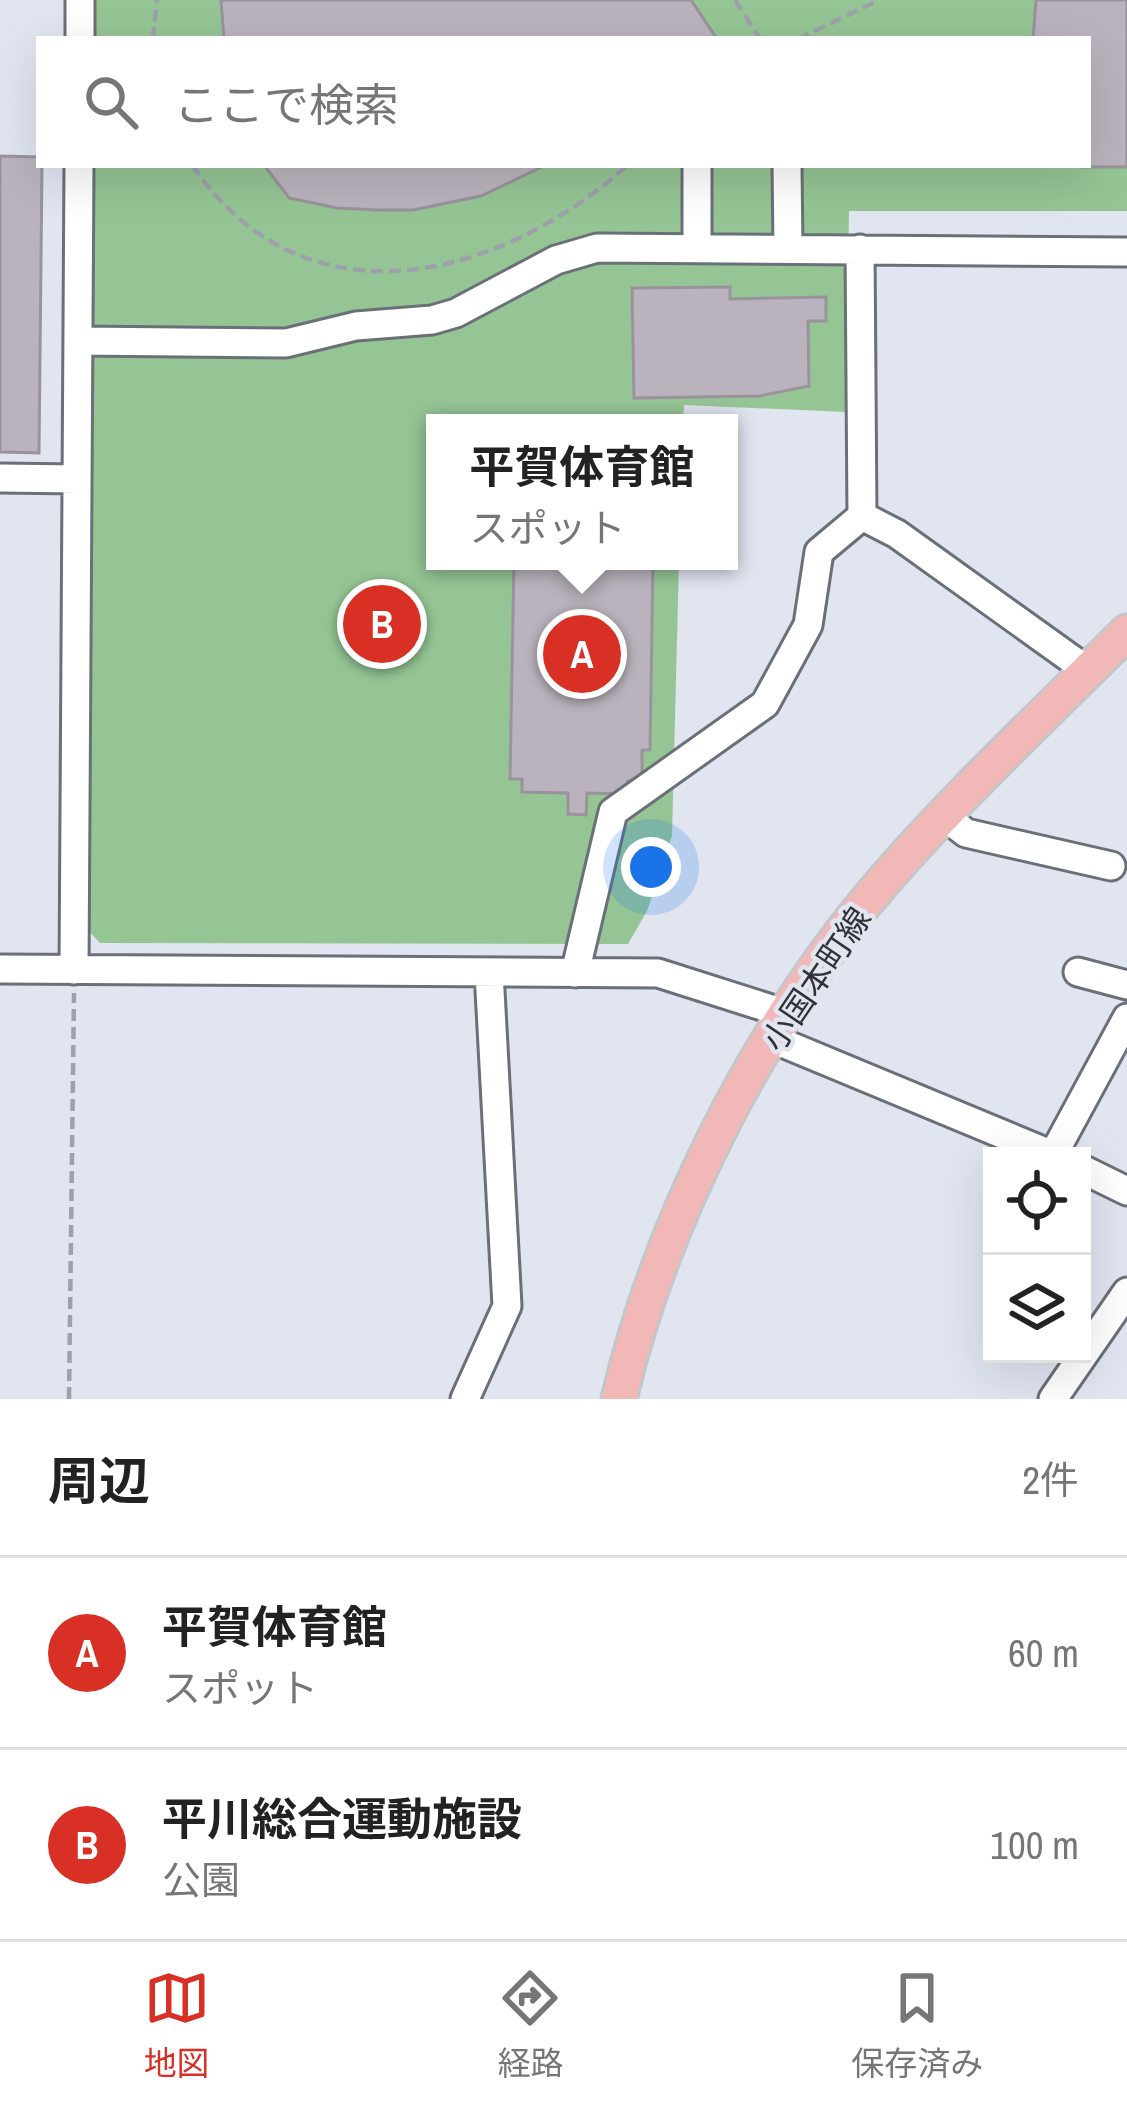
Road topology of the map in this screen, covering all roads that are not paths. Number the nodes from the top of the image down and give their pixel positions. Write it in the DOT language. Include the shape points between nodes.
graph roads {
  1 [pos="80,0"];
  2 [pos="80,36"];
  3 [pos="79,168"];
  4 [pos="697,168"];
  5 [pos="787,168"];
  6 [pos="697,248"];
  7 [pos="788,249"];
  8 [pos="860,249"];
  9 [pos="1127,252"];
  10 [pos="78,341"];
  11 [pos="0,478"];
  12 [pos="77,479"];
  13 [pos="862,517"];
  14 [pos="1127,632"];
  15 [pos="1088,671"];
  16 [pos="944,816"];
  17 [pos="1111,866"];
  18 [pos="0,969"];
  19 [pos="74,970"];
  20 [pos="489,972"];
  21 [pos="1078,972"];
  22 [pos="574,973"];
  23 [pos="1127,986"];
  24 [pos="1127,1018"];
  25 [pos="780,1026"];
  26 [pos="1037,1147"];
  27 [pos="1058,1147"];
  28 [pos="1091,1173"];
  29 [pos="1127,1191"];
  30 [pos="1127,1292"];
  31 [pos="465,1399"];
  32 [pos="619,1399"];
  33 [pos="1053,1399"];
  1 -- 2 [label="street"];
  3 -- 10 [label="street"];
  4 -- 6 [label="street"];
  5 -- 7 [label="street"];
  6 -- 7 [label="street"];
  6 -- 10 [label="street" via="578,250 456,313 286,343"];
  7 -- 8 [label="street"];
  8 -- 9 [label="street"];
  8 -- 13 [label="street"];
  10 -- 12 [label="street"];
  11 -- 12 [label="street"];
  12 -- 19 [label="street"];
  13 -- 15 [label="street" via="898,534"];
  13 -- 22 [label="street" via="819,552 808,625 765,704 613,812"];
  14 -- 15 [label="main road, 小国本町線"];
  15 -- 16 [label="main road, 小国本町線"];
  16 -- 17 [label="street" via="966,833"];
  16 -- 25 [label="main road, 小国本町線" via="866,903"];
  18 -- 19 [label="street"];
  19 -- 20 [label="street"];
  20 -- 22 [label="street"];
  20 -- 31 [label="street" via="507,1306"];
  21 -- 23 [label="street"];
  22 -- 25 [label="street" via="658,974"];
  24 -- 27 [label="street"];
  25 -- 26 [label="street"];
  25 -- 32 [label="main road, 小国本町線" via="682,1214"];
  28 -- 29 [label="street"];
  30 -- 33 [label="street"];
}
